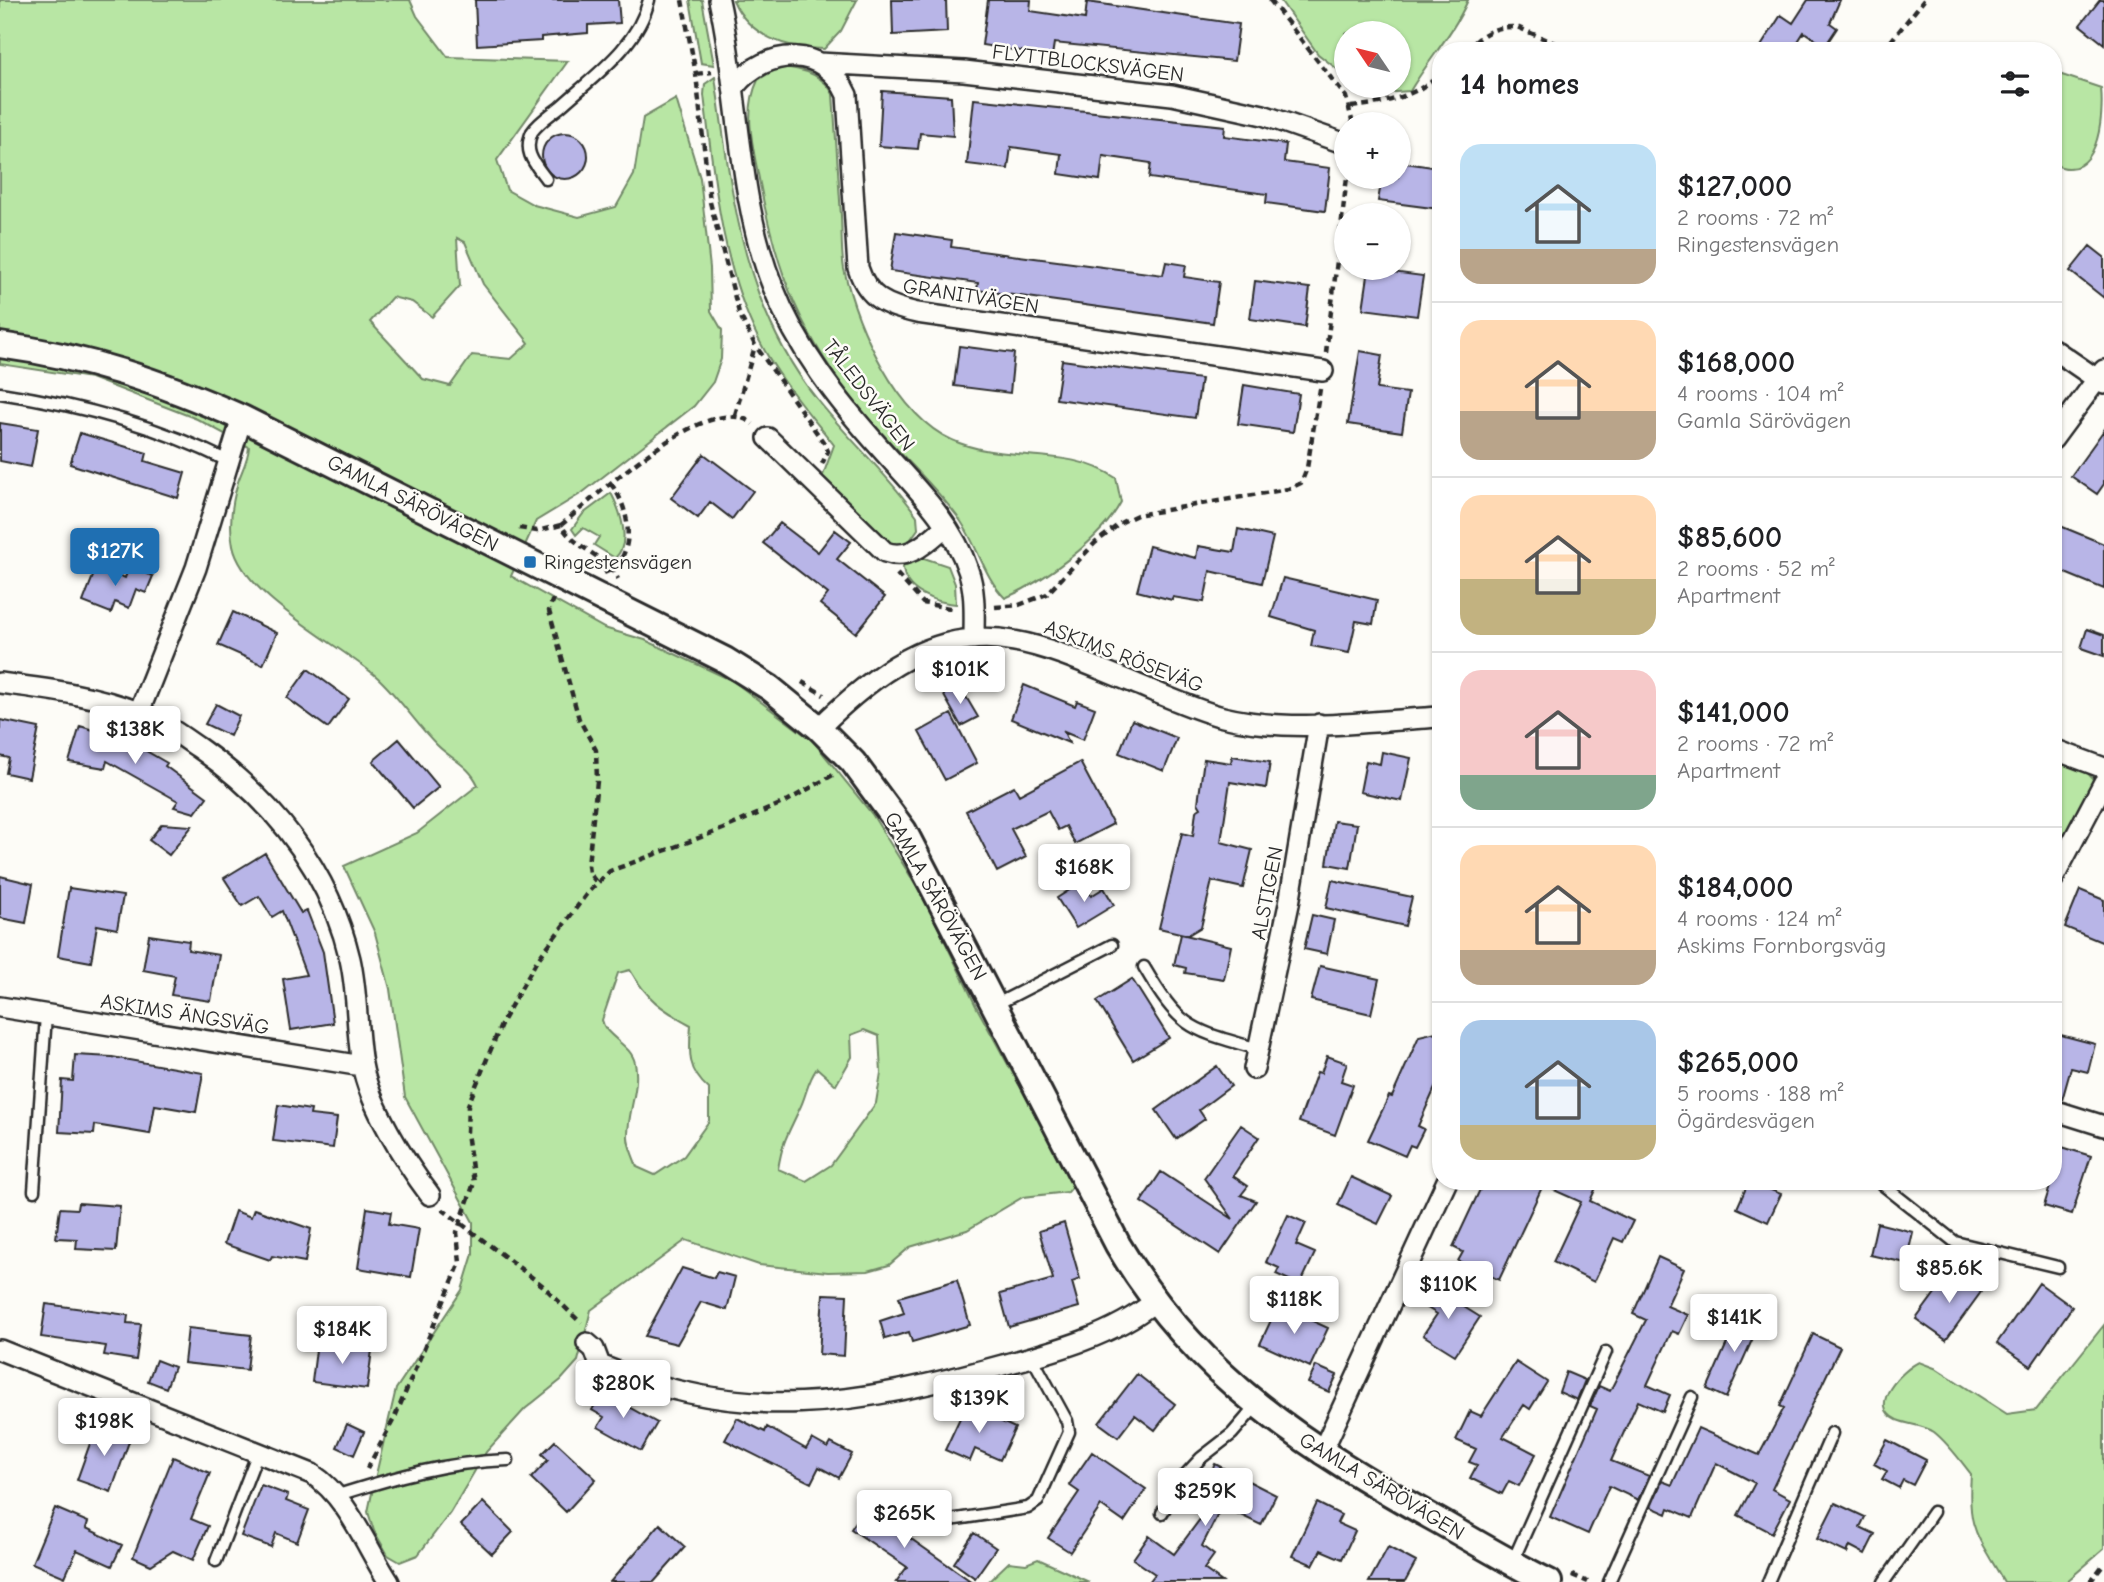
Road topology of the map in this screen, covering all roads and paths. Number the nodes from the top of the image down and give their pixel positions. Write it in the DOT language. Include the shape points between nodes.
graph roads {
  1 [pos="649,0"];
  2 [pos="719,0"];
  3 [pos="1270,0"];
  4 [pos="1924,0"];
  5 [pos="1475,42"];
  6 [pos="1552,42"];
  7 [pos="1890,42"];
  8 [pos="818,63"];
  9 [pos="1432,81"];
  10 [pos="735,86"];
  11 [pos="1351,107"];
  12 [pos="1352,112"];
  13 [pos="1334,140"];
  14 [pos="546,178"];
  15 [pos="1346,189"];
  16 [pos="0,345"];
  17 [pos="755,345"];
  18 [pos="2062,354"];
  19 [pos="1323,371"];
  20 [pos="2101,378"];
  21 [pos="0,393"];
  22 [pos="735,415"];
  23 [pos="242,418"];
  24 [pos="2062,428"];
  25 [pos="768,438"];
  26 [pos="228,461"];
  27 [pos="611,484"];
  28 [pos="561,524"];
  29 [pos="946,526"];
  30 [pos="513,527"];
  31 [pos="875,545"];
  32 [pos="613,570"];
  33 [pos="594,578"];
  34 [pos="611,601"];
  35 [pos="564,607"];
  36 [pos="974,609"];
  37 [pos="974,639"];
  38 [pos="799,681"];
  39 [pos="0,683"];
  40 [pos="839,708"];
  41 [pos="139,712"];
  42 [pos="1432,717"];
  43 [pos="1319,724"];
  44 [pos="819,728"];
  45 [pos="2062,752"];
  46 [pos="853,762"];
  47 [pos="2104,768"];
  48 [pos="2104,782"];
  49 [pos="2062,862"];
  50 [pos="597,883"];
  51 [pos="1112,945"];
  52 [pos="1144,967"];
  53 [pos="995,1005"];
  54 [pos="0,1007"];
  55 [pos="46,1015"];
  56 [pos="1258,1049"];
  57 [pos="362,1066"];
  58 [pos="1254,1069"];
  59 [pos="2062,1113"];
  60 [pos="2104,1126"];
  61 [pos="1443,1190"];
  62 [pos="1889,1190"];
  63 [pos="34,1191"];
  64 [pos="430,1195"];
  65 [pos="459,1223"];
  66 [pos="2058,1267"];
  67 [pos="1154,1302"];
  68 [pos="587,1343"];
  69 [pos="0,1350"];
  70 [pos="1606,1352"];
  71 [pos="1031,1357"];
  72 [pos="1692,1397"];
  73 [pos="1257,1405"];
  74 [pos="1832,1433"];
  75 [pos="258,1452"];
  76 [pos="1321,1454"];
  77 [pos="508,1460"];
  78 [pos="356,1489"];
  79 [pos="335,1496"];
  80 [pos="1933,1512"];
  81 [pos="1163,1513"];
  82 [pos="937,1522"];
  83 [pos="216,1561"];
  84 [pos="1512,1563"];
  85 [pos="2104,1564"];
  86 [pos="1559,1578"];
  87 [pos="389,1582"];
  88 [pos="1588,1582"];
  89 [pos="1609,1582"];
  90 [pos="1768,1582"];
  91 [pos="1884,1582"];
  92 [pos="2090,1582"];
  1 -- 14 [label="lane" via="634,35 531,132 529,155"];
  2 -- 10 [label="street, TÅLEDSVÄGEN"];
  3 -- 11 [label="path"];
  4 -- 7 [label="path"];
  5 -- 6 [label="path" via="1486,31 1507,26"];
  8 -- 10 [label="street" via="802,57 767,59"];
  8 -- 13 [label="street, FLYTTBLOCKSVÄGEN" via="964,71 1172,95 1263,115"];
  8 -- 19 [label="street, GRANITVÄGEN" via="834,74 847,95 858,268 863,285 881,302 917,313"];
  9 -- 11 [label="path" via="1391,102"];
  10 -- 29 [label="street, TÅLEDSVÄGEN" via="753,212 784,313 841,403"];
  11 -- 12 [label="path"];
  15 -- 19 [label="path"];
  16 -- 23 [label="street, GAMLA SÄRÖVÄGEN" via="110,366 168,385"];
  17 -- 22 [label="path"];
  18 -- 20 [label="street"];
  19 -- 36 [label="path" via="1301,483 1137,515 1095,543 1047,594 1019,605"];
  20 -- 24 [label="street"];
  21 -- 26 [label="lane" via="135,423"];
  22 -- 25 [label="path" via="744,417"];
  22 -- 27 [label="path" via="699,422"];
  23 -- 26 [label="street"];
  23 -- 34 [label="street, GAMLA SÄRÖVÄGEN"];
  25 -- 31 [label="street"];
  26 -- 41 [label="street" via="196,568"];
  27 -- 28 [label="path"];
  27 -- 32 [label="path" via="628,533 626,551"];
  28 -- 30 [label="path" via="537,531"];
  28 -- 32 [label="path" via="568,537 585,545"];
  29 -- 31 [label="street" via="909,554 896,556"];
  29 -- 36 [label="street, TÅLEDSVÄGEN" via="968,570"];
  31 -- 36 [label="path" via="923,603 935,608"];
  32 -- 33 [label="path"];
  32 -- 34 [label="path" via="621,583"];
  34 -- 44 [label="street, GAMLA SÄRÖVÄGEN" via="760,681"];
  35 -- 50 [label="path" via="552,601 549,611 579,719 596,750 588,865"];
  36 -- 37 [label="street, TÅLEDSVÄGEN"];
  37 -- 40 [label="street, ASKIMS RÖSEVÄG" via="933,646 891,667"];
  37 -- 43 [label="street, ASKIMS RÖSEVÄG" via="1024,643 1224,717"];
  38 -- 40 [label="path"];
  39 -- 41 [label="street"];
  40 -- 44 [label="street, ASKIMS RÖSEVÄG"];
  41 -- 57 [label="street" via="177,733 246,785 288,829 317,872 350,958 358,998"];
  42 -- 43 [label="street, ASKIMS RÖSEVÄG"];
  43 -- 56 [label="street, ALSTIGEN" via="1289,904"];
  44 -- 46 [label="street, GAMLA SÄRÖVÄGEN"];
  45 -- 47 [label="street"];
  46 -- 50 [label="path" via="787,801 610,871"];
  46 -- 53 [label="street, GAMLA SÄRÖVÄGEN" via="904,831"];
  48 -- 49 [label="street"];
  50 -- 65 [label="path" via="536,962 480,1072 468,1105 474,1182"];
  51 -- 53 [label="lane"];
  52 -- 56 [label="lane" via="1175,1015 1206,1034"];
  53 -- 67 [label="street, GAMLA SÄRÖVÄGEN" via="1083,1180"];
  54 -- 55 [label="street, ASKIMS ÄNGSVÄG"];
  55 -- 57 [label="street, ASKIMS ÄNGSVÄG"];
  55 -- 63 [label="lane"];
  56 -- 58 [label="street, ALSTIGEN"];
  57 -- 64 [label="street" via="401,1158"];
  59 -- 60 [label="street"];
  61 -- 76 [label="street"];
  62 -- 66 [label="lane" via="1955,1242"];
  65 -- 68 [label="path" via="574,1314 591,1335"];
  65 -- 78 [label="path" via="460,1263 395,1417"];
  67 -- 71 [label="street" via="1096,1335"];
  67 -- 73 [label="street, GAMLA SÄRÖVÄGEN" via="1190,1343"];
  68 -- 71 [label="street" via="600,1365 673,1392 776,1404 863,1398"];
  69 -- 75 [label="street"];
  70 -- 84 [label="lane"];
  71 -- 82 [label="lane" via="1069,1432 1038,1501 1028,1508"];
  72 -- 89 [label="lane"];
  73 -- 76 [label="street, GAMLA SÄRÖVÄGEN"];
  73 -- 81 [label="lane" via="1186,1474"];
  74 -- 90 [label="lane"];
  75 -- 79 [label="street" via="312,1474"];
  75 -- 83 [label="lane"];
  76 -- 84 [label="street, GAMLA SÄRÖVÄGEN"];
  77 -- 78 [label="lane" via="439,1466"];
  78 -- 79 [label="lane"];
  79 -- 87 [label="street"];
  80 -- 91 [label="lane"];
  84 -- 86 [label="street, GAMLA SÄRÖVÄGEN"];
  85 -- 92 [label="path"];
  86 -- 88 [label="path"];
}
